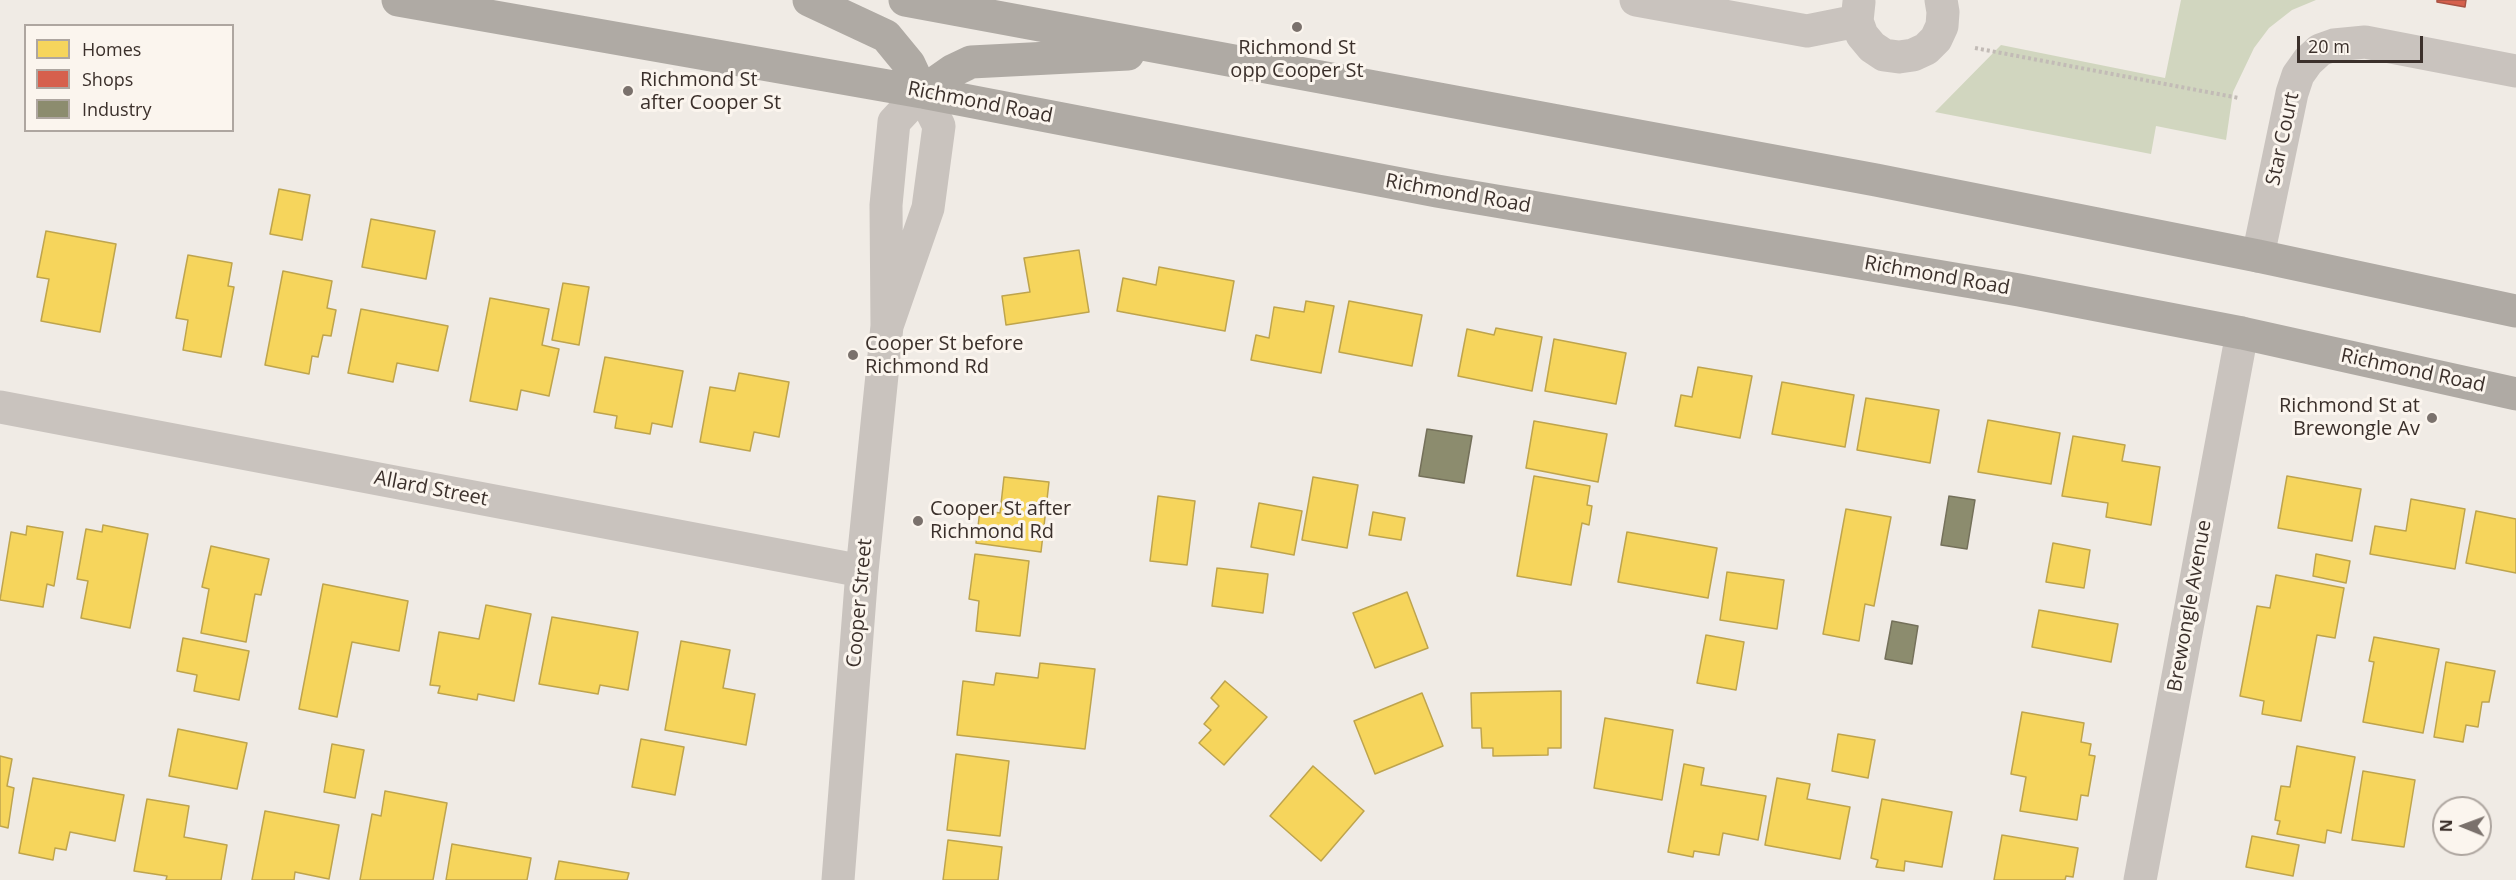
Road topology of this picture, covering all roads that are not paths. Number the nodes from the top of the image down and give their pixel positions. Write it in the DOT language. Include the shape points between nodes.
graph roads {
  1 [pos="398,0"];
  2 [pos="809,0"];
  3 [pos="905,0"];
  4 [pos="1636,0"];
  5 [pos="1941,0"];
  6 [pos="1858,11"];
  7 [pos="1185,51"];
  8 [pos="2516,71"];
  9 [pos="922,92"];
  10 [pos="2258,256"];
  11 [pos="2516,311"];
  12 [pos="887,326"];
  13 [pos="2242,333"];
  14 [pos="2516,394"];
  15 [pos="0,407"];
  16 [pos="862,571"];
  17 [pos="838,880"];
  18 [pos="2140,880"];
  1 -- 9 [label="highway, Richmond Road"];
  2 -- 9 [label="highway" via="886,36 909,64"];
  3 -- 7 [label="highway"];
  4 -- 6 [label="street" via="1807,32"];
  5 -- 6 [label="street" via="1942,26 1936,39 1926,49 1899,57 1884,55 1872,47 1862,35"];
  7 -- 9 [label="highway" via="971,62"];
  7 -- 10 [label="highway" via="1864,177"];
  8 -- 10 [label="street, Star Court" via="2365,42 2320,50 2303,68 2292,93"];
  9 -- 12 [label="street, Cooper Street" via="894,123 886,205"];
  9 -- 12 [label="street, Cooper Street" via="939,126 928,208"];
  9 -- 13 [label="highway, Richmond Road" via="1437,191 2007,288"];
  10 -- 11 [label="highway"];
  12 -- 16 [label="street, Cooper Street"];
  13 -- 14 [label="highway, Richmond Road"];
  13 -- 18 [label="street, Brewongle Avenue"];
  15 -- 16 [label="street, Allard Street"];
  16 -- 17 [label="street, Cooper Street"];
}
